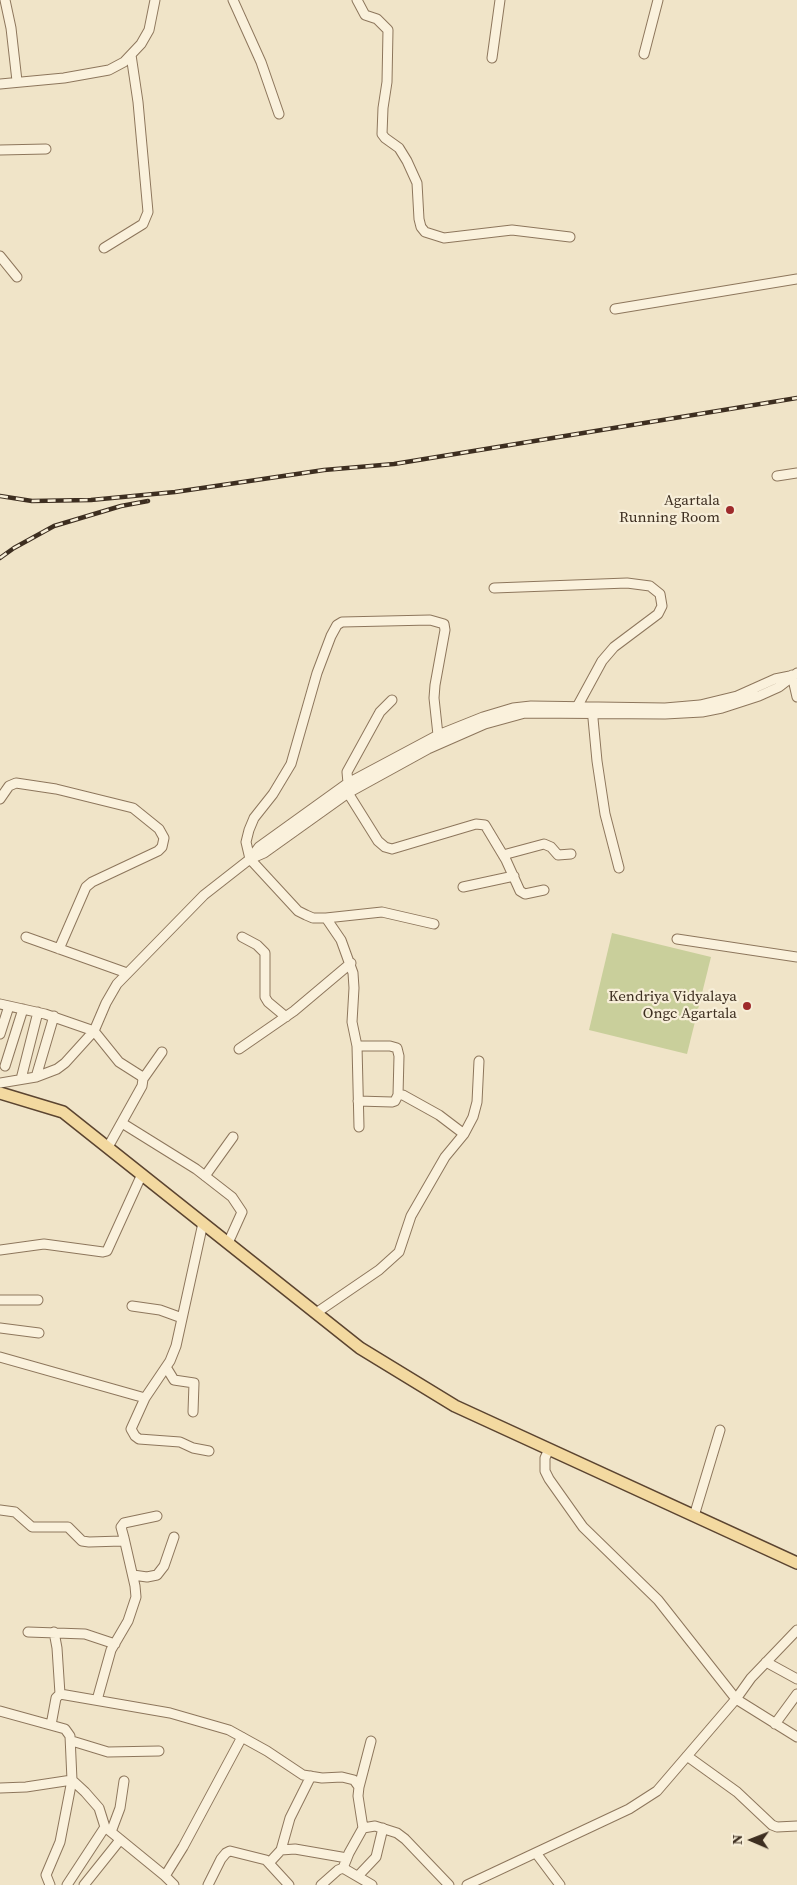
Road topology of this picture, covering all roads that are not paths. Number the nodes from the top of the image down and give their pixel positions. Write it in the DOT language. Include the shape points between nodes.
graph roads {
  1 [pos="5,0"];
  2 [pos="155,0"];
  3 [pos="233,0"];
  4 [pos="357,0"];
  5 [pos="500,0"];
  6 [pos="658,0"];
  7 [pos="644,54"];
  8 [pos="131,55"];
  9 [pos="492,58"];
  10 [pos="17,81"];
  11 [pos="0,84"];
  12 [pos="279,114"];
  13 [pos="46,149"];
  14 [pos="0,150"];
  15 [pos="570,237"];
  16 [pos="104,248"];
  17 [pos="0,256"];
  18 [pos="17,277"];
  19 [pos="797,279"];
  20 [pos="615,309"];
  21 [pos="797,473"];
  22 [pos="777,476"];
  23 [pos="494,588"];
  24 [pos="795,674"];
  25 [pos="797,697"];
  26 [pos="392,700"];
  27 [pos="576,707"];
  28 [pos="592,711"];
  29 [pos="451,733"];
  30 [pos="438,735"];
  31 [pos="353,783"];
  32 [pos="348,792"];
  33 [pos="0,798"];
  34 [pos="570,854"];
  35 [pos="502,855"];
  36 [pos="250,859"];
  37 [pos="619,868"];
  38 [pos="514,876"];
  39 [pos="463,887"];
  40 [pos="544,890"];
  41 [pos="326,918"];
  42 [pos="434,924"];
  43 [pos="26,937"];
  44 [pos="242,937"];
  45 [pos="677,939"];
  46 [pos="59,949"];
  47 [pos="797,957"];
  48 [pos="351,963"];
  49 [pos="127,973"];
  50 [pos="4,1005"];
  51 [pos="23,1009"];
  52 [pos="38,1012"];
  53 [pos="54,1016"];
  54 [pos="286,1017"];
  55 [pos="94,1031"];
  56 [pos="0,1034"];
  57 [pos="357,1046"];
  58 [pos="239,1049"];
  59 [pos="162,1052"];
  60 [pos="479,1062"];
  61 [pos="3,1065"];
  62 [pos="36,1077"];
  63 [pos="143,1079"];
  64 [pos="17,1080"];
  65 [pos="0,1083"];
  66 [pos="0,1093"];
  67 [pos="398,1095"];
  68 [pos="358,1102"];
  69 [pos="122,1122"];
  70 [pos="359,1126"];
  71 [pos="464,1134"];
  72 [pos="233,1137"];
  73 [pos="108,1147"];
  74 [pos="142,1174"];
  75 [pos="205,1176"];
  76 [pos="203,1223"];
  77 [pos="228,1243"];
  78 [pos="0,1250"];
  79 [pos="0,1300"];
  80 [pos="38,1300"];
  81 [pos="132,1306"];
  82 [pos="316,1313"];
  83 [pos="182,1318"];
  84 [pos="0,1328"];
  85 [pos="39,1333"];
  86 [pos="0,1357"];
  87 [pos="166,1367"];
  88 [pos="145,1398"];
  89 [pos="193,1412"];
  90 [pos="720,1430"];
  91 [pos="549,1450"];
  92 [pos="209,1451"];
  93 [pos="0,1510"];
  94 [pos="157,1516"];
  95 [pos="694,1516"];
  96 [pos="174,1537"];
  97 [pos="124,1538"];
  98 [pos="797,1563"];
  99 [pos="133,1576"];
  100 [pos="797,1630"];
  101 [pos="28,1632"];
  102 [pos="54,1632"];
  103 [pos="115,1644"];
  104 [pos="766,1662"];
  105 [pos="797,1679"];
  106 [pos="60,1694"];
  107 [pos="797,1694"];
  108 [pos="736,1699"];
  109 [pos="97,1700"];
  110 [pos="0,1711"];
  111 [pos="775,1724"];
  112 [pos="51,1725"];
  113 [pos="242,1737"];
  114 [pos="797,1737"];
  115 [pos="72,1741"];
  116 [pos="371,1741"];
  117 [pos="159,1751"];
  118 [pos="687,1756"];
  119 [pos="312,1776"];
  120 [pos="72,1780"];
  121 [pos="124,1780"];
  122 [pos="359,1787"];
  123 [pos="0,1788"];
  124 [pos="797,1826"];
  125 [pos="363,1828"];
  126 [pos="383,1828"];
  127 [pos="108,1830"];
  128 [pos="120,1840"];
  129 [pos="281,1850"];
  130 [pos="536,1852"];
  131 [pos="347,1858"];
  132 [pos="269,1863"];
  133 [pos="343,1868"];
  134 [pos="165,1876"];
  135 [pos="358,1876"];
  136 [pos="67,1884"];
  137 [pos="50,1885"];
  138 [pos="84,1885"];
  139 [pos="174,1885"];
  140 [pos="208,1885"];
  141 [pos="289,1885"];
  142 [pos="321,1885"];
  143 [pos="372,1885"];
  144 [pos="449,1885"];
  145 [pos="467,1885"];
  146 [pos="560,1885"];
  1 -- 10 [label="street"];
  2 -- 8 [label="street" via="149,30"];
  3 -- 12 [label="street" via="261,62"];
  4 -- 15 [label="street" via="365,15 377,19 388,30 382,134 399,148 407,160 416,183 419,219 424,232 444,238 512,230"];
  5 -- 9 [label="street"];
  6 -- 7 [label="street"];
  8 -- 10 [label="street" via="109,70 64,78"];
  8 -- 16 [label="street" via="148,212 143,224"];
  10 -- 11 [label="street"];
  13 -- 14 [label="street"];
  17 -- 18 [label="street"];
  19 -- 20 [label="street"];
  21 -- 22 [label="street"];
  23 -- 27 [label="street" via="627,583 650,586 660,594 662,606 658,614 614,647 602,661"];
  24 -- 25 [label="street"];
  24 -- 28 [label="street" via="779,687 722,708 682,714"];
  26 -- 31 [label="street" via="380,712 347,772"];
  27 -- 28 [label="street"];
  27 -- 29 [label="street" via="513,708"];
  28 -- 29 [label="street" via="520,714"];
  28 -- 37 [label="street" via="605,814"];
  29 -- 30 [label="street"];
  29 -- 31 [label="street"];
  30 -- 31 [label="street"];
  30 -- 36 [label="street" via="434,698 444,624 430,620 352,621 337,625 317,672 291,764 249,830 246,842"];
  31 -- 32 [label="street"];
  31 -- 36 [label="street" via="259,847"];
  32 -- 35 [label="street" via="384,847 392,848 480,824 488,828"];
  32 -- 36 [label="street" via="264,853"];
  33 -- 46 [label="street" via="9,786 16,783 56,788 133,808 160,829 164,838 158,851 92,882 86,888"];
  34 -- 35 [label="street" via="558,855 544,844"];
  35 -- 38 [label="street"];
  36 -- 41 [label="street" via="298,911 314,918"];
  36 -- 49 [label="street" via="204,895"];
  38 -- 39 [label="street"];
  38 -- 40 [label="street" via="520,891 525,894"];
  41 -- 42 [label="street" via="382,912"];
  41 -- 48 [label="street"];
  43 -- 46 [label="street"];
  44 -- 54 [label="street" via="265,953 265,997"];
  45 -- 47 [label="street"];
  46 -- 49 [label="street"];
  48 -- 54 [label="street"];
  48 -- 57 [label="street" via="354,980 352,1022"];
  49 -- 55 [label="street" via="111,994"];
  50 -- 51 [label="street"];
  50 -- 56 [label="street"];
  51 -- 52 [label="street"];
  51 -- 61 [label="street"];
  52 -- 53 [label="street"];
  52 -- 64 [label="street"];
  53 -- 55 [label="street"];
  53 -- 62 [label="street"];
  54 -- 58 [label="street"];
  55 -- 62 [label="street" via="65,1063"];
  55 -- 63 [label="street" via="119,1062"];
  57 -- 67 [label="street" via="397,1048"];
  57 -- 68 [label="street"];
  59 -- 63 [label="street"];
  60 -- 71 [label="street" via="477,1102"];
  61 -- 64 [label="street"];
  62 -- 64 [label="street"];
  63 -- 69 [label="street"];
  64 -- 65 [label="street"];
  66 -- 73 [label="main road" via="63,1112"];
  67 -- 68 [label="street" via="392,1102"];
  67 -- 71 [label="street" via="405,1095 430,1109"];
  68 -- 70 [label="street"];
  69 -- 73 [label="street"];
  69 -- 75 [label="street"];
  71 -- 82 [label="street" via="445,1157 411,1216 402,1246 394,1258"];
  72 -- 75 [label="street"];
  73 -- 74 [label="main road"];
  74 -- 76 [label="main road"];
  74 -- 78 [label="street" via="107,1251 49,1244"];
  75 -- 77 [label="street" via="232,1197 242,1210"];
  76 -- 77 [label="main road"];
  76 -- 83 [label="street"];
  77 -- 82 [label="main road"];
  79 -- 80 [label="street"];
  81 -- 83 [label="street" via="160,1310"];
  82 -- 91 [label="main road" via="360,1348 455,1406"];
  83 -- 87 [label="street" via="176,1346"];
  84 -- 85 [label="street"];
  86 -- 88 [label="street"];
  87 -- 88 [label="street"];
  87 -- 89 [label="street" via="174,1380 194,1384"];
  88 -- 92 [label="street" via="132,1426 135,1436 180,1442"];
  90 -- 95 [label="street"];
  91 -- 95 [label="main road"];
  91 -- 108 [label="street" via="545,1471 583,1527 658,1600"];
  93 -- 97 [label="street" via="19,1514 32,1527 72,1528 82,1541 118,1542"];
  94 -- 97 [label="street" via="124,1524 121,1530"];
  95 -- 98 [label="main road"];
  96 -- 99 [label="street" via="158,1574"];
  97 -- 99 [label="street"];
  99 -- 103 [label="street" via="134,1607"];
  100 -- 104 [label="street"];
  101 -- 102 [label="street"];
  102 -- 103 [label="street" via="85,1634"];
  102 -- 106 [label="street"];
  103 -- 109 [label="street"];
  104 -- 105 [label="street"];
  104 -- 108 [label="street"];
  106 -- 109 [label="street"];
  106 -- 112 [label="street" via="56,1698"];
  107 -- 111 [label="street"];
  108 -- 111 [label="street"];
  108 -- 118 [label="street"];
  109 -- 113 [label="street" via="210,1723"];
  110 -- 112 [label="street"];
  111 -- 114 [label="street"];
  112 -- 115 [label="street" via="69,1732"];
  113 -- 119 [label="street" via="297,1773"];
  113 -- 134 [label="street"];
  115 -- 117 [label="street" via="108,1752"];
  115 -- 120 [label="street"];
  116 -- 122 [label="street"];
  118 -- 124 [label="street" via="737,1792 772,1825"];
  118 -- 130 [label="street" via="657,1791 628,1809"];
  119 -- 122 [label="street" via="342,1776 354,1780"];
  119 -- 129 [label="street" via="290,1818"];
  120 -- 123 [label="street"];
  120 -- 127 [label="street" via="99,1808"];
  120 -- 137 [label="street" via="60,1842 46,1874"];
  121 -- 127 [label="street" via="120,1808"];
  122 -- 125 [label="street"];
  125 -- 126 [label="street"];
  125 -- 131 [label="street"];
  126 -- 135 [label="street" via="376,1857"];
  126 -- 144 [label="street" via="405,1839"];
  127 -- 128 [label="street"];
  127 -- 136 [label="street"];
  128 -- 134 [label="street"];
  128 -- 138 [label="street"];
  129 -- 131 [label="street" via="295,1849"];
  129 -- 132 [label="street"];
  130 -- 145 [label="street"];
  130 -- 146 [label="street"];
  131 -- 133 [label="street"];
  132 -- 140 [label="street" via="230,1851"];
  132 -- 141 [label="street"];
  133 -- 135 [label="street"];
  133 -- 142 [label="street"];
  134 -- 139 [label="street"];
  135 -- 143 [label="street"];
}
